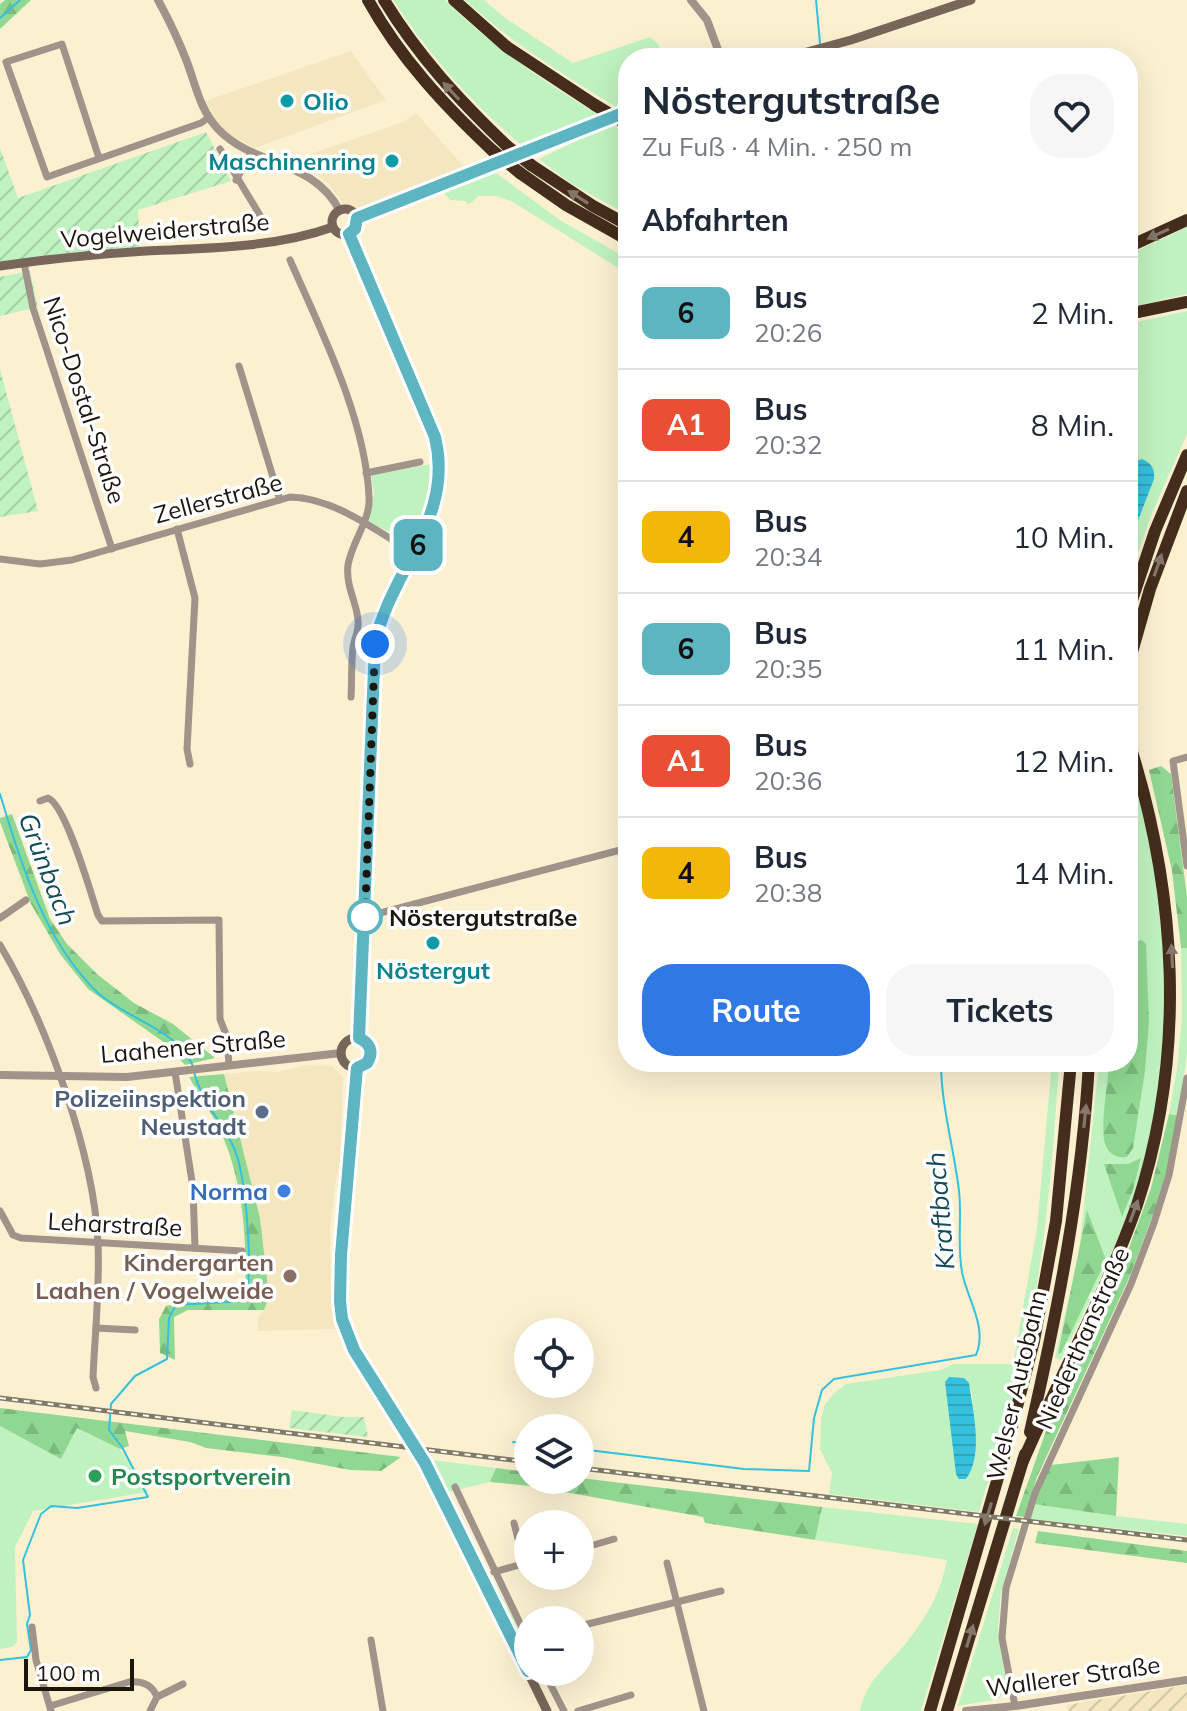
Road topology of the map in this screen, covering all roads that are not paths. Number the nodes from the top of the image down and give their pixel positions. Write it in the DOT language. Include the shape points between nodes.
graph roads {
  1 [pos="158,0"];
  2 [pos="368,0"];
  3 [pos="384,0"];
  4 [pos="454,0"];
  5 [pos="691,0"];
  6 [pos="971,0"];
  7 [pos="717,48"];
  8 [pos="824,48"];
  9 [pos="618,115"];
  10 [pos="208,118"];
  11 [pos="618,119"];
  12 [pos="220,149"];
  13 [pos="252,152"];
  14 [pos="99,158"];
  15 [pos="236,180"];
  16 [pos="340,211"];
  17 [pos="261,217"];
  18 [pos="357,218"];
  19 [pos="618,220"];
  20 [pos="1187,220"];
  21 [pos="592,221"];
  22 [pos="333,227"];
  23 [pos="349,234"];
  24 [pos="618,235"];
  25 [pos="618,240"];
  26 [pos="1138,242"];
  27 [pos="290,260"];
  28 [pos="24,263"];
  29 [pos="0,266"];
  30 [pos="1187,302"];
  31 [pos="1138,312"];
  32 [pos="239,366"];
  33 [pos="1187,455"];
  34 [pos="420,462"];
  35 [pos="366,473"];
  36 [pos="1187,491"];
  37 [pos="280,500"];
  38 [pos="362,524"];
  39 [pos="177,529"];
  40 [pos="112,549"];
  41 [pos="414,553"];
  42 [pos="0,559"];
  43 [pos="1138,582"];
  44 [pos="1138,631"];
  45 [pos="351,697"];
  46 [pos="1187,757"];
  47 [pos="190,764"];
  48 [pos="1138,771"];
  49 [pos="40,801"];
  50 [pos="618,851"];
  51 [pos="1187,866"];
  52 [pos="26,900"];
  53 [pos="365,917"];
  54 [pos="0,918"];
  55 [pos="0,945"];
  56 [pos="359,1038"];
  57 [pos="341,1053"];
  58 [pos="229,1065"];
  59 [pos="357,1068"];
  60 [pos="175,1072"];
  61 [pos="1070,1072"];
  62 [pos="1088,1072"];
  63 [pos="0,1075"];
  64 [pos="59,1075"];
  65 [pos="1187,1078"];
  66 [pos="0,1211"];
  67 [pos="98,1244"];
  68 [pos="195,1248"];
  69 [pos="242,1251"];
  70 [pos="96,1328"];
  71 [pos="135,1330"];
  72 [pos="96,1388"];
  73 [pos="1023,1461"];
  74 [pos="455,1487"];
  75 [pos="614,1539"];
  76 [pos="594,1545"];
  77 [pos="667,1563"];
  78 [pos="514,1566"];
  79 [pos="494,1572"];
  80 [pos="721,1591"];
  81 [pos="677,1601"];
  82 [pos="514,1612"];
  83 [pos="594,1622"];
  84 [pos="32,1627"];
  85 [pos="371,1640"];
  86 [pos="514,1644"];
  87 [pos="1187,1680"];
  88 [pos="183,1684"];
  89 [pos="535,1686"];
  90 [pos="551,1686"];
  91 [pos="631,1695"];
  92 [pos="157,1697"];
  93 [pos="1015,1706"];
  94 [pos="51,1708"];
  95 [pos="150,1711"];
  96 [pos="383,1711"];
  97 [pos="547,1711"];
  98 [pos="564,1711"];
  99 [pos="578,1711"];
  100 [pos="704,1711"];
  101 [pos="930,1711"];
  102 [pos="947,1711"];
  103 [pos="966,1711"];
  1 -- 10 [label="street"];
  2 -- 21 [label="highway, bridge" via="428,86 493,151"];
  19 -- 3 [label="highway, one-way, bridge" via="507,146 440,78"];
  4 -- 11 [label="highway, bridge" via="507,47"];
  5 -- 7 [label="street" via="707,20"];
  6 -- 8 [label="main road"];
  9 -- 18 [label="main road"];
  10 -- 13 [label="street"];
  10 -- 14 [label="street"];
  12 -- 15 [label="street"];
  13 -- 15 [label="street"];
  13 -- 16 [label="street" via="320,183"];
  14 -- 14 [label="street" via="47,177 6,62 62,44"];
  15 -- 17 [label="street"];
  16 -- 18 [label="main road"];
  16 -- 22 [label="main road"];
  18 -- 23 [label="main road"];
  20 -- 26 [label="highway, one-way"];
  21 -- 24 [label="highway"];
  21 -- 25 [label="highway"];
  22 -- 23 [label="main road"];
  22 -- 28 [label="main road, Vogelweiderstraße" via="251,244"];
  23 -- 41 [label="main road" via="440,455 438,491"];
  27 -- 35 [label="street" via="340,374"];
  28 -- 29 [label="main road, Vogelweiderstraße"];
  28 -- 40 [label="street, Nico-Dostal-Straße" via="33,308"];
  30 -- 31 [label="highway"];
  32 -- 37 [label="street"];
  33 -- 43 [label="highway"];
  34 -- 35 [label="street"];
  35 -- 38 [label="street" via="369,503"];
  44 -- 36 [label="highway, one-way"];
  37 -- 38 [label="street, Zellerstraße" via="314,498"];
  37 -- 39 [label="street, Zellerstraße"];
  38 -- 41 [label="street, Zellerstraße"];
  38 -- 45 [label="street" via="348,572 358,625"];
  39 -- 40 [label="street, Zellerstraße"];
  39 -- 47 [label="street" via="195,598"];
  40 -- 42 [label="street, Zellerstraße" via="56,563"];
  41 -- 53 [label="main road" via="385,609 375,644"];
  46 -- 51 [label="street" via="1173,761"];
  73 -- 48 [label="highway, one-way" via="1123,1242 1162,1107 1171,1034 1172,960 1163,876"];
  49 -- 58 [label="street" via="57,803 102,921 219,920 220,1019"];
  50 -- 53 [label="street"];
  52 -- 54 [label="street"];
  53 -- 56 [label="main road"];
  55 -- 64 [label="street" via="21,979"];
  56 -- 57 [label="main road" via="346,1041"];
  56 -- 59 [label="main road" via="371,1051 367,1063"];
  57 -- 58 [label="street, Laahener Straße"];
  57 -- 59 [label="main road" via="346,1064"];
  58 -- 60 [label="street, Laahener Straße"];
  59 -- 86 [label="main road" via="341,1255 345,1327 425,1463"];
  60 -- 64 [label="street, Laahener Straße"];
  60 -- 68 [label="street" via="193,1188"];
  61 -- 101 [label="highway, Welser Autobahn, one-way" via="1056,1221 1034,1341"];
  73 -- 62 [label="highway, Welser Autobahn, one-way" via="1073,1223"];
  63 -- 64 [label="street, Laahener Straße"];
  64 -- 67 [label="street" via="82,1149"];
  65 -- 93 [label="street, Niederthanstraße" via="1154,1223 1035,1493 1006,1588 1002,1638"];
  66 -- 67 [label="street, Leharstraße" via="13,1235 21,1238"];
  67 -- 68 [label="street, Leharstraße"];
  67 -- 70 [label="street"];
  68 -- 69 [label="street, Leharstraße"];
  70 -- 71 [label="street"];
  70 -- 72 [label="street"];
  102 -- 73 [label="highway, Welser Autobahn, one-way"];
  74 -- 79 [label="street"];
  75 -- 76 [label="street"];
  77 -- 81 [label="street"];
  78 -- 79 [label="street"];
  79 -- 82 [label="street"];
  80 -- 81 [label="street"];
  81 -- 83 [label="street"];
  81 -- 100 [label="street"];
  84 -- 94 [label="street"];
  85 -- 96 [label="street"];
  87 -- 93 [label="street, Wallerer Straße"];
  88 -- 92 [label="street"];
  89 -- 97 [label="main road"];
  90 -- 98 [label="street"];
  91 -- 99 [label="street"];
  92 -- 94 [label="street" via="140,1681 129,1682"];
  92 -- 95 [label="street"];
  93 -- 103 [label="street, Wallerer Straße"];
}
